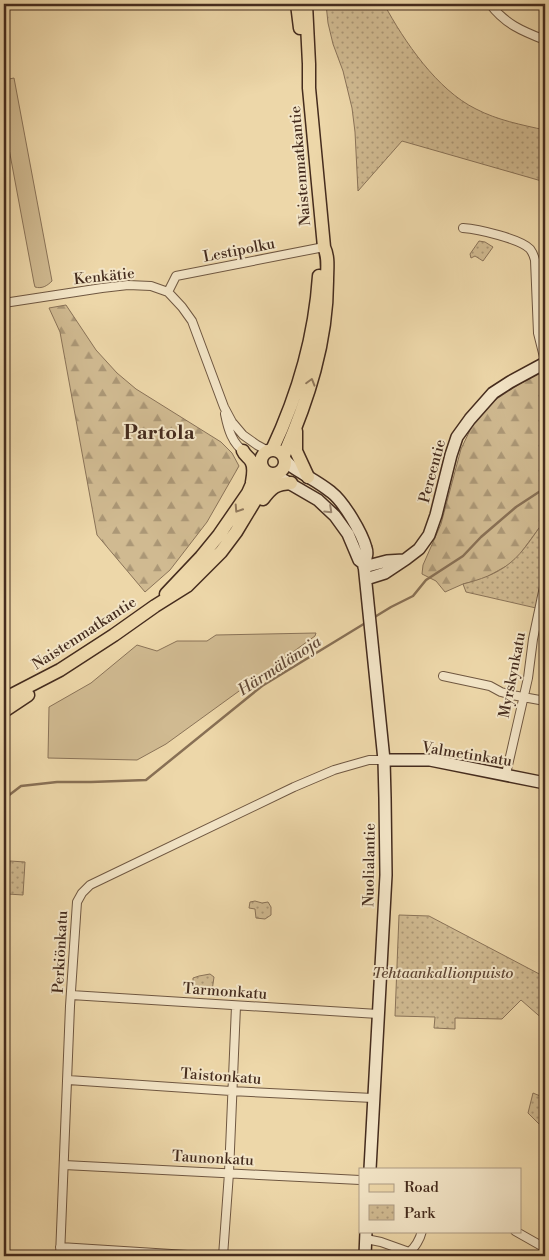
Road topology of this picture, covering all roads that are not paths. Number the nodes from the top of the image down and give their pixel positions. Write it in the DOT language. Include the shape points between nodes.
graph roads {
  1 [pos="297,4"];
  2 [pos="306,4"];
  3 [pos="490,4"];
  4 [pos="545,40"];
  5 [pos="309,85"];
  6 [pos="463,228"];
  7 [pos="324,246"];
  8 [pos="168,292"];
  9 [pos="4,303"];
  10 [pos="545,362"];
  11 [pos="224,407"];
  12 [pos="296,428"];
  13 [pos="243,451"];
  14 [pos="274,453"];
  15 [pos="267,470"];
  16 [pos="308,477"];
  17 [pos="291,483"];
  18 [pos="252,484"];
  19 [pos="247,514"];
  20 [pos="406,560"];
  21 [pos="364,565"];
  22 [pos="366,579"];
  23 [pos="545,582"];
  24 [pos="155,606"];
  25 [pos="443,676"];
  26 [pos="48,677"];
  27 [pos="523,697"];
  28 [pos="4,699"];
  29 [pos="545,701"];
  30 [pos="4,711"];
  31 [pos="384,760"];
  32 [pos="506,774"];
  33 [pos="545,783"];
  34 [pos="71,995"];
  35 [pos="236,1006"];
  36 [pos="378,1014"];
  37 [pos="68,1080"];
  38 [pos="232,1091"];
  39 [pos="373,1098"];
  40 [pos="64,1165"];
  41 [pos="370,1168"];
  42 [pos="229,1173"];
  43 [pos="359,1180"];
  44 [pos="422,1232"];
  45 [pos="517,1232"];
  46 [pos="366,1235"];
  47 [pos="60,1247"];
  48 [pos="545,1248"];
  49 [pos="60,1256"];
  50 [pos="203,1256"];
  51 [pos="223,1256"];
  52 [pos="365,1256"];
  1 -- 5 [label="main road, Naistenmatkantie"];
  2 -- 5 [label="main road, Naistenmatkantie"];
  3 -- 4 [label="street" via="514,27"];
  5 -- 7 [label="main road, Naistenmatkantie"];
  6 -- 10 [label="street" via="489,232 527,246 532,252 538,333"];
  7 -- 8 [label="street, Lestipolku" via="176,276"];
  12 -- 7 [label="main road, Naistenmatkantie, one-way" via="324,329 328,256"];
  7 -- 14 [label="main road, Naistenmatkantie" via="314,322 294,400 288,402 278,426 264,445"];
  8 -- 9 [label="street, Kenkätie" via="151,286 128,285"];
  8 -- 11 [label="street" via="192,321"];
  10 -- 20 [label="street, Pereentie" via="494,393 470,418 457,437 429,535"];
  11 -- 13 [label="street" via="231,436"];
  11 -- 14 [label="street" via="238,430"];
  12 -- 14 [label="main road, Naistenmatkantie"];
  12 -- 16 [label="main road" via="296,451"];
  13 -- 15 [label="street"];
  13 -- 18 [label="main road" via="253,468"];
  14 -- 15 [label="main road" via="263,456"];
  14 -- 15 [label="main road" via="284,468 278,474"];
  14 -- 16 [label="street, Nuolialantie"];
  15 -- 17 [label="street, Nuolialantie"];
  15 -- 18 [label="main road, Naistenmatkantie"];
  15 -- 19 [label="main road, Naistenmatkantie"];
  16 -- 21 [label="street, Nuolialantie" via="332,492 353,520 367,550"];
  17 -- 19 [label="main road" via="272,487 256,510"];
  17 -- 21 [label="street, Nuolialantie, one-way" via="318,500 335,516"];
  18 -- 24 [label="main road, Naistenmatkantie, one-way" via="219,535"];
  19 -- 24 [label="main road, Naistenmatkantie" via="221,552 204,570 187,586"];
  20 -- 21 [label="street"];
  20 -- 22 [label="street, Pereentie" via="385,573"];
  21 -- 22 [label="street, Nuolialantie"];
  22 -- 31 [label="street, Nuolialantie"];
  23 -- 27 [label="street, Myrskynkatu"];
  24 -- 26 [label="main road, Naistenmatkantie"];
  25 -- 27 [label="street"];
  26 -- 28 [label="main road, Naistenmatkantie"];
  26 -- 30 [label="main road" via="35,691"];
  27 -- 29 [label="street"];
  27 -- 32 [label="street, Myrskynkatu"];
  31 -- 32 [label="street, Valmetinkatu" via="430,760"];
  31 -- 34 [label="street, Perkiönkatu" via="369,760 302,783 90,886 76,902"];
  31 -- 36 [label="street, Nuolialantie" via="386,875"];
  32 -- 33 [label="street, Valmetinkatu"];
  34 -- 35 [label="street, Tarmonkatu"];
  34 -- 37 [label="street, Perkiönkatu"];
  35 -- 36 [label="street, Tarmonkatu"];
  35 -- 38 [label="street"];
  36 -- 39 [label="street, Nuolialantie"];
  37 -- 38 [label="street, Taistonkatu"];
  37 -- 40 [label="street, Perkiönkatu"];
  38 -- 39 [label="street, Taistonkatu"];
  38 -- 42 [label="street"];
  39 -- 41 [label="street, Nuolialantie"];
  40 -- 42 [label="street, Taunonkatu"];
  40 -- 47 [label="street, Perkiönkatu"];
  42 -- 43 [label="street, Taunonkatu"];
  42 -- 51 [label="street"];
  44 -- 46 [label="street" via="409,1252"];
  45 -- 48 [label="street"];
  46 -- 52 [label="street"];
  47 -- 49 [label="street, Perkiönkatu"];
  47 -- 50 [label="street"];
}
